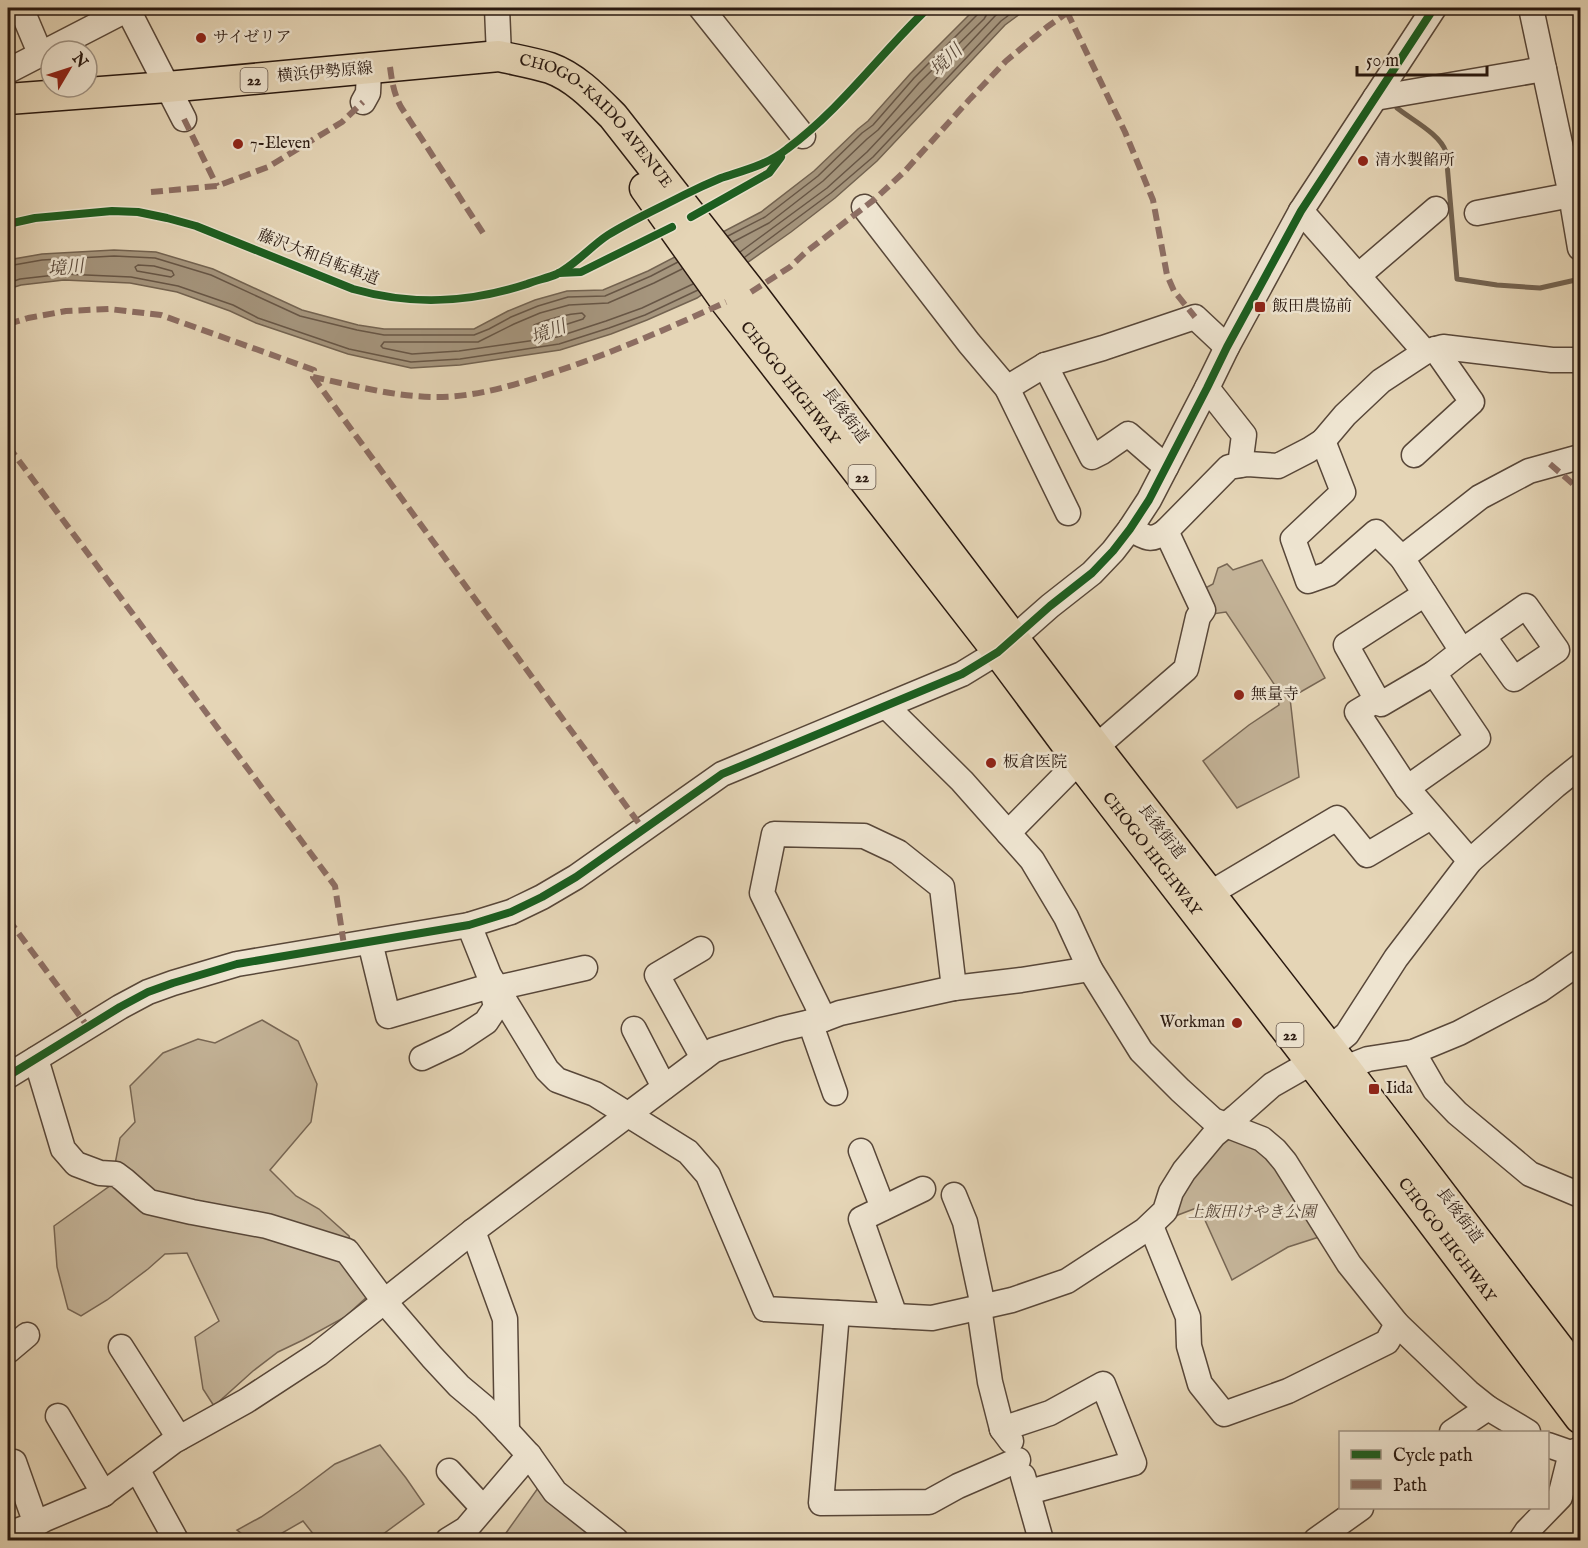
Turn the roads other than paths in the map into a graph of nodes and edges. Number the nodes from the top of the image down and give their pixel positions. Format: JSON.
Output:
{"nodes":[{"id":1,"x":21,"y":8,"type":"edge"},
{"id":2,"x":129,"y":8,"type":"edge"},
{"id":3,"x":497,"y":8,"type":"edge"},
{"id":4,"x":701,"y":8,"type":"edge"},
{"id":5,"x":1434,"y":8,"type":"edge"},
{"id":6,"x":1531,"y":8,"type":"edge"},
{"id":7,"x":69,"y":39,"type":"edge"},
{"id":8,"x":39,"y":52,"type":"edge"},
{"id":9,"x":39,"y":55,"type":"edge"},
{"id":10,"x":499,"y":56,"type":"junction"},
{"id":11,"x":1544,"y":69,"type":"junction"},
{"id":12,"x":369,"y":70,"type":"junction"},
{"id":13,"x":8,"y":71,"type":"edge"},
{"id":14,"x":167,"y":87,"type":"junction"},
{"id":15,"x":1375,"y":98,"type":"junction"},
{"id":16,"x":8,"y":99,"type":"edge"},
{"id":17,"x":363,"y":102,"type":"dead end"},
{"id":18,"x":184,"y":119,"type":"dead end"},
{"id":19,"x":802,"y":136,"type":"dead end"},
{"id":20,"x":1572,"y":161,"type":"edge"},
{"id":21,"x":1571,"y":195,"type":"junction"},
{"id":22,"x":864,"y":207,"type":"dead end"},
{"id":23,"x":1436,"y":209,"type":"dead end"},
{"id":24,"x":1301,"y":211,"type":"junction"},
{"id":25,"x":1477,"y":213,"type":"dead end"},
{"id":26,"x":1580,"y":240,"type":"edge"},
{"id":27,"x":1358,"y":276,"type":"junction"},
{"id":28,"x":733,"y":288,"type":"joint"},
{"id":29,"x":1227,"y":347,"type":"junction"},
{"id":30,"x":1430,"y":350,"type":"junction"},
{"id":31,"x":1581,"y":360,"type":"edge"},
{"id":32,"x":1046,"y":365,"type":"junction"},
{"id":33,"x":1007,"y":388,"type":"junction"},
{"id":34,"x":1207,"y":388,"type":"junction"},
{"id":35,"x":1323,"y":441,"type":"junction"},
{"id":36,"x":1414,"y":455,"type":"dead end"},
{"id":37,"x":1576,"y":458,"type":"dead end"},
{"id":38,"x":1240,"y":465,"type":"junction"},
{"id":39,"x":1167,"y":467,"type":"junction"},
{"id":40,"x":1068,"y":513,"type":"dead end"},
{"id":41,"x":1130,"y":529,"type":"junction"},
{"id":42,"x":1166,"y":531,"type":"junction"},
{"id":43,"x":1402,"y":558,"type":"junction"},
{"id":44,"x":1425,"y":594,"type":"junction"},
{"id":45,"x":1484,"y":637,"type":"dead end"},
{"id":46,"x":1006,"y":645,"type":"junction"},
{"id":47,"x":1462,"y":651,"type":"junction"},
{"id":48,"x":1434,"y":673,"type":"junction"},
{"id":49,"x":1377,"y":700,"type":"junction"},
{"id":50,"x":886,"y":706,"type":"junction"},
{"id":51,"x":1088,"y":754,"type":"junction"},
{"id":52,"x":1581,"y":766,"type":"edge"},
{"id":53,"x":1407,"y":788,"type":"junction"},
{"id":54,"x":1431,"y":817,"type":"junction"},
{"id":55,"x":1008,"y":832,"type":"junction"},
{"id":56,"x":1470,"y":861,"type":"junction"},
{"id":57,"x":1209,"y":894,"type":"junction"},
{"id":58,"x":469,"y":925,"type":"junction"},
{"id":59,"x":370,"y":942,"type":"junction"},
{"id":60,"x":701,"y":949,"type":"dead end"},
{"id":61,"x":1581,"y":962,"type":"edge"},
{"id":62,"x":585,"y":968,"type":"dead end"},
{"id":63,"x":1090,"y":969,"type":"junction"},
{"id":64,"x":492,"y":983,"type":"junction"},
{"id":65,"x":954,"y":988,"type":"junction"},
{"id":66,"x":817,"y":1020,"type":"junction"},
{"id":67,"x":634,"y":1029,"type":"dead end"},
{"id":68,"x":1413,"y":1052,"type":"junction"},
{"id":69,"x":422,"y":1058,"type":"dead end"},
{"id":70,"x":703,"y":1058,"type":"junction"},
{"id":71,"x":36,"y":1059,"type":"junction"},
{"id":72,"x":1328,"y":1059,"type":"junction"},
{"id":73,"x":8,"y":1076,"type":"edge"},
{"id":74,"x":664,"y":1087,"type":"junction"},
{"id":75,"x":836,"y":1094,"type":"dead end"},
{"id":76,"x":628,"y":1114,"type":"junction"},
{"id":77,"x":1226,"y":1125,"type":"junction"},
{"id":78,"x":861,"y":1150,"type":"dead end"},
{"id":79,"x":923,"y":1189,"type":"dead end"},
{"id":80,"x":1581,"y":1194,"type":"edge"},
{"id":81,"x":954,"y":1195,"type":"dead end"},
{"id":82,"x":883,"y":1208,"type":"junction"},
{"id":83,"x":1151,"y":1226,"type":"junction"},
{"id":84,"x":473,"y":1231,"type":"junction"},
{"id":85,"x":384,"y":1301,"type":"junction"},
{"id":86,"x":981,"y":1306,"type":"junction"},
{"id":87,"x":837,"y":1313,"type":"junction"},
{"id":88,"x":895,"y":1316,"type":"junction"},
{"id":89,"x":1396,"y":1324,"type":"junction"},
{"id":90,"x":27,"y":1335,"type":"dead end"},
{"id":91,"x":121,"y":1347,"type":"dead end"},
{"id":92,"x":8,"y":1351,"type":"edge"},
{"id":93,"x":1581,"y":1376,"type":"edge"},
{"id":94,"x":1488,"y":1408,"type":"junction"},
{"id":95,"x":58,"y":1416,"type":"dead end"},
{"id":96,"x":1581,"y":1418,"type":"edge"},
{"id":97,"x":1002,"y":1429,"type":"junction"},
{"id":98,"x":507,"y":1431,"type":"junction"},
{"id":99,"x":1454,"y":1431,"type":"edge"},
{"id":100,"x":1526,"y":1431,"type":"edge"},
{"id":101,"x":179,"y":1438,"type":"junction"},
{"id":102,"x":1549,"y":1445,"type":"edge"},
{"id":103,"x":1576,"y":1451,"type":"edge"},
{"id":104,"x":528,"y":1455,"type":"junction"},
{"id":105,"x":1018,"y":1460,"type":"junction"},
{"id":106,"x":14,"y":1462,"type":"dead end"},
{"id":107,"x":137,"y":1469,"type":"junction"},
{"id":108,"x":449,"y":1471,"type":"dead end"},
{"id":109,"x":1029,"y":1492,"type":"junction"},
{"id":110,"x":104,"y":1494,"type":"junction"},
{"id":111,"x":483,"y":1508,"type":"junction"},
{"id":112,"x":1549,"y":1508,"type":"edge"},
{"id":113,"x":1360,"y":1509,"type":"edge"},
{"id":114,"x":1548,"y":1509,"type":"edge"},
{"id":115,"x":36,"y":1524,"type":"junction"},
{"id":116,"x":8,"y":1534,"type":"edge"},
{"id":117,"x":176,"y":1540,"type":"edge"},
{"id":118,"x":448,"y":1540,"type":"edge"},
{"id":119,"x":616,"y":1540,"type":"edge"},
{"id":120,"x":1041,"y":1540,"type":"edge"},
{"id":121,"x":1316,"y":1540,"type":"edge"},
{"id":122,"x":1521,"y":1540,"type":"edge"}],
"edges":[{"from":1,"to":8,"type":"street"},
{"from":2,"to":7,"type":"street"},
{"from":2,"to":14,"type":"street"},
{"from":3,"to":10,"type":"street","name":"CHOGO-KAIDO AVENUE"},
{"from":4,"to":19,"type":"street"},
{"from":5,"to":15,"type":"street"},
{"from":6,"to":11,"type":"street"},
{"from":9,"to":13,"type":"street"},
{"from":10,"to":12,"type":"main road","name":"横浜伊勢原線","number":"22"},
{"from":10,"to":28,"type":"main road","name":"CHOGO-KAIDO AVENUE","number":"22"},
{"from":11,"to":15,"type":"street"},
{"from":11,"to":20,"type":"street"},
{"from":12,"to":14,"type":"main road","name":"横浜伊勢原線","number":"22"},
{"from":12,"to":17,"type":"street"},
{"from":14,"to":16,"type":"main road","name":"横浜伊勢原線","number":"22"},
{"from":14,"to":18,"type":"street"},
{"from":15,"to":24,"type":"street"},
{"from":20,"to":21,"type":"street"},
{"from":21,"to":25,"type":"street"},
{"from":21,"to":26,"type":"street"},
{"from":22,"to":33,"type":"street"},
{"from":23,"to":27,"type":"street"},
{"from":24,"to":27,"type":"street"},
{"from":24,"to":29,"type":"street"},
{"from":27,"to":30,"type":"street"},
{"from":28,"to":46,"type":"main road","name":"CHOGO HIGHWAY","number":"22"},
{"from":29,"to":32,"type":"street"},
{"from":29,"to":34,"type":"street"},
{"from":30,"to":31,"type":"street"},
{"from":30,"to":35,"type":"street"},
{"from":30,"to":36,"type":"street"},
{"from":32,"to":33,"type":"street"},
{"from":32,"to":39,"type":"street"},
{"from":33,"to":40,"type":"street"},
{"from":34,"to":38,"type":"street"},
{"from":34,"to":39,"type":"street"},
{"from":35,"to":38,"type":"street"},
{"from":35,"to":43,"type":"street"},
{"from":37,"to":43,"type":"street"},
{"from":38,"to":42,"type":"street"},
{"from":39,"to":41,"type":"street"},
{"from":41,"to":42,"type":"street"},
{"from":41,"to":46,"type":"street"},
{"from":42,"to":51,"type":"street"},
{"from":43,"to":44,"type":"street"},
{"from":44,"to":47,"type":"street"},
{"from":44,"to":49,"type":"street"},
{"from":45,"to":47,"type":"street"},
{"from":46,"to":50,"type":"street"},
{"from":46,"to":51,"type":"main road","name":"CHOGO HIGHWAY","number":"22"},
{"from":47,"to":48,"type":"street"},
{"from":48,"to":49,"type":"street"},
{"from":48,"to":53,"type":"street"},
{"from":49,"to":53,"type":"street"},
{"from":50,"to":55,"type":"street"},
{"from":50,"to":58,"type":"street"},
{"from":51,"to":55,"type":"street"},
{"from":51,"to":57,"type":"main road","name":"長後街道","number":"22"},
{"from":51,"to":72,"type":"main road","name":"CHOGO HIGHWAY","number":"22"},
{"from":52,"to":56,"type":"street"},
{"from":53,"to":54,"type":"street"},
{"from":54,"to":56,"type":"street"},
{"from":54,"to":57,"type":"street"},
{"from":55,"to":63,"type":"street"},
{"from":56,"to":72,"type":"street"},
{"from":57,"to":72,"type":"main road","name":"長後街道","number":"22"},
{"from":58,"to":59,"type":"street"},
{"from":58,"to":64,"type":"street"},
{"from":59,"to":64,"type":"street"},
{"from":59,"to":71,"type":"street"},
{"from":60,"to":70,"type":"street"},
{"from":61,"to":68,"type":"street"},
{"from":62,"to":64,"type":"street"},
{"from":63,"to":65,"type":"street"},
{"from":63,"to":77,"type":"street"},
{"from":64,"to":69,"type":"street"},
{"from":64,"to":76,"type":"street"},
{"from":65,"to":66,"type":"street"},
{"from":65,"to":66,"type":"street"},
{"from":66,"to":70,"type":"street"},
{"from":66,"to":75,"type":"street"},
{"from":67,"to":74,"type":"street"},
{"from":68,"to":72,"type":"street"},
{"from":68,"to":80,"type":"street"},
{"from":70,"to":74,"type":"street"},
{"from":71,"to":73,"type":"street"},
{"from":71,"to":85,"type":"street"},
{"from":72,"to":77,"type":"street"},
{"from":72,"to":93,"type":"main road","name":"長後街道","number":"22"},
{"from":72,"to":96,"type":"main road","name":"CHOGO HIGHWAY","number":"22"},
{"from":74,"to":76,"type":"street"},
{"from":76,"to":84,"type":"street"},
{"from":76,"to":87,"type":"street"},
{"from":77,"to":83,"type":"street"},
{"from":77,"to":89,"type":"street"},
{"from":78,"to":82,"type":"street"},
{"from":79,"to":82,"type":"street"},
{"from":81,"to":86,"type":"street"},
{"from":82,"to":88,"type":"street"},
{"from":83,"to":86,"type":"street"},
{"from":83,"to":89,"type":"street"},
{"from":84,"to":85,"type":"street"},
{"from":84,"to":98,"type":"street"},
{"from":85,"to":98,"type":"street"},
{"from":85,"to":101,"type":"street"},
{"from":86,"to":88,"type":"street"},
{"from":86,"to":97,"type":"street"},
{"from":87,"to":88,"type":"street"},
{"from":87,"to":105,"type":"street"},
{"from":89,"to":94,"type":"street"},
{"from":90,"to":92,"type":"street"},
{"from":91,"to":101,"type":"street"},
{"from":94,"to":99,"type":"street"},
{"from":94,"to":100,"type":"street"},
{"from":95,"to":110,"type":"street"},
{"from":97,"to":105,"type":"street"},
{"from":97,"to":109,"type":"street"},
{"from":98,"to":104,"type":"street"},
{"from":101,"to":107,"type":"street"},
{"from":102,"to":103,"type":"street"},
{"from":103,"to":112,"type":"street"},
{"from":104,"to":111,"type":"street"},
{"from":104,"to":119,"type":"street"},
{"from":105,"to":109,"type":"street"},
{"from":106,"to":115,"type":"street"},
{"from":107,"to":110,"type":"street"},
{"from":107,"to":117,"type":"street"},
{"from":108,"to":111,"type":"street"},
{"from":109,"to":120,"type":"street"},
{"from":110,"to":115,"type":"street"},
{"from":111,"to":118,"type":"street"},
{"from":113,"to":121,"type":"street"},
{"from":114,"to":122,"type":"street"},
{"from":115,"to":116,"type":"street"}]}
